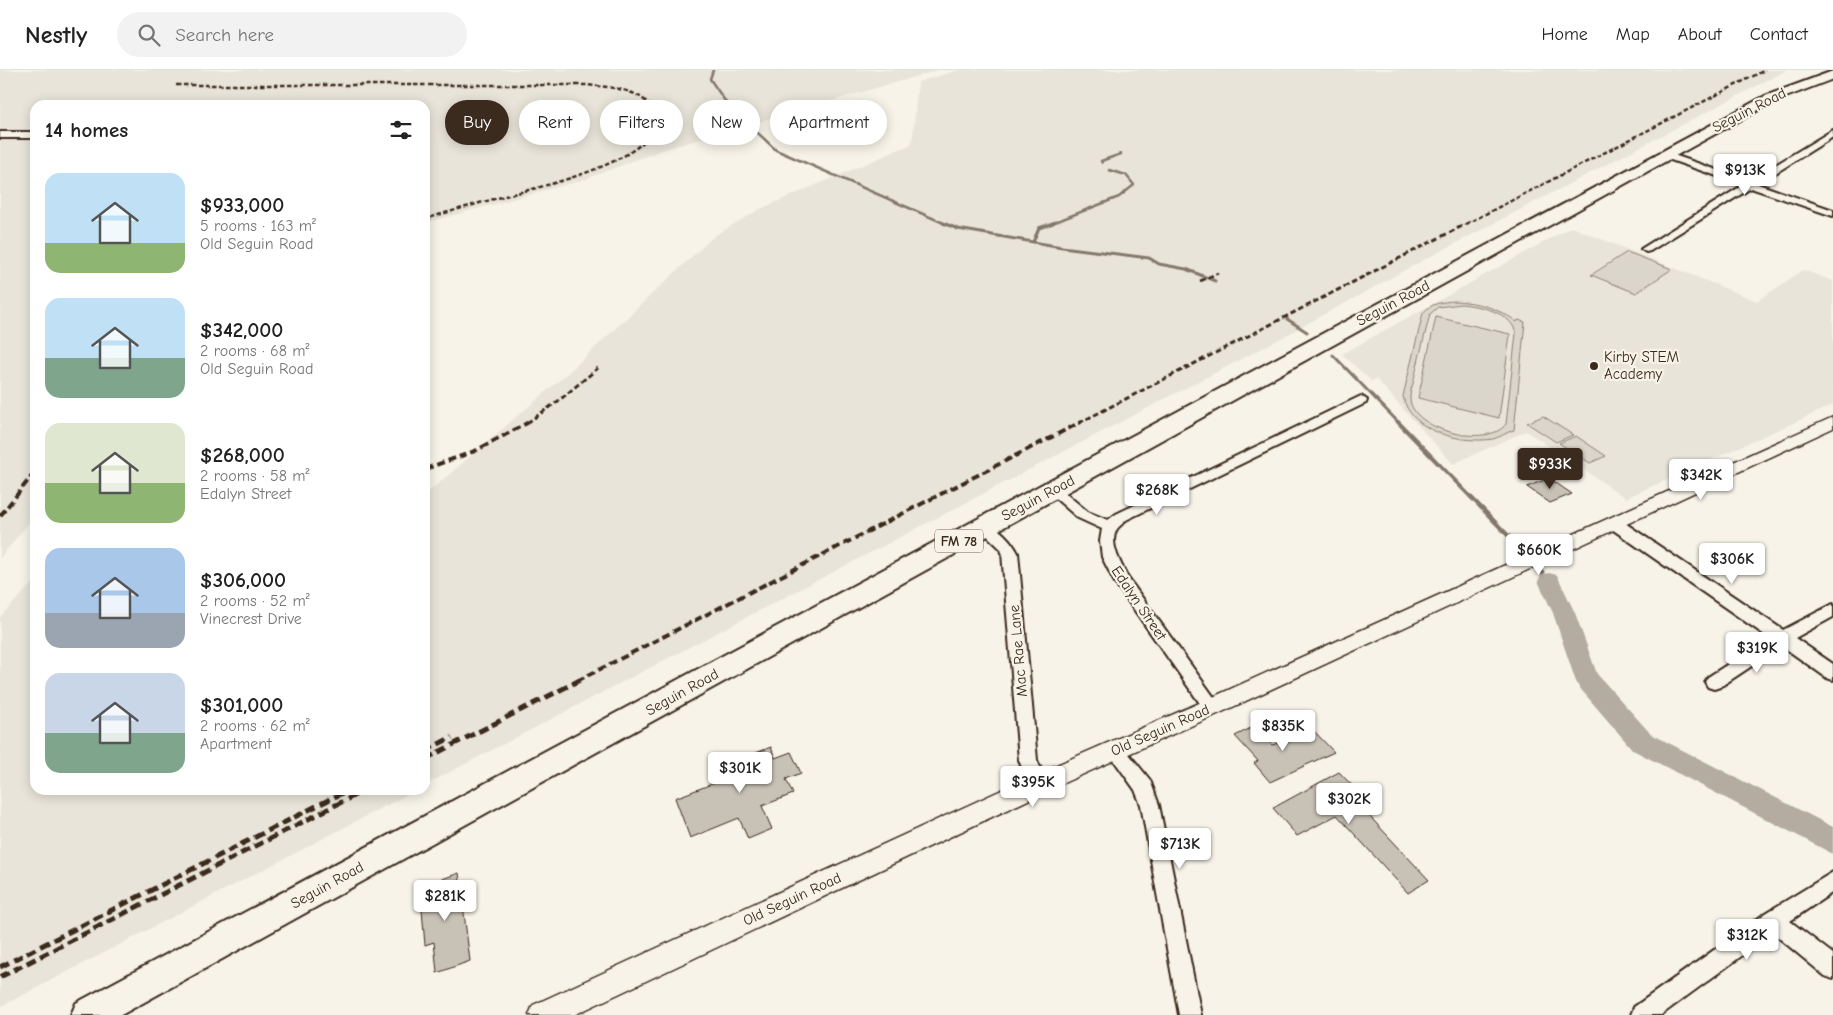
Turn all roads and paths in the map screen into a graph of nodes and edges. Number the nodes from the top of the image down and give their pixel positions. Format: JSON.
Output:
{"nodes":[{"id":1,"x":1833,"y":75,"type":"edge"},
{"id":2,"x":1833,"y":133,"type":"edge"},
{"id":3,"x":0,"y":135,"type":"edge"},
{"id":4,"x":30,"y":135,"type":"edge"},
{"id":5,"x":1665,"y":155,"type":"junction"},
{"id":6,"x":1749,"y":184,"type":"junction"},
{"id":7,"x":1833,"y":213,"type":"edge"},
{"id":8,"x":1646,"y":249,"type":"dead end"},
{"id":9,"x":1361,"y":400,"type":"dead end"},
{"id":10,"x":1833,"y":422,"type":"edge"},
{"id":11,"x":1053,"y":490,"type":"junction"},
{"id":12,"x":1614,"y":523,"type":"junction"},
{"id":13,"x":985,"y":526,"type":"junction"},
{"id":14,"x":1110,"y":527,"type":"junction"},
{"id":15,"x":1833,"y":610,"type":"edge"},
{"id":16,"x":1782,"y":638,"type":"junction"},
{"id":17,"x":1833,"y":673,"type":"edge"},
{"id":18,"x":1714,"y":682,"type":"dead end"},
{"id":19,"x":1212,"y":707,"type":"junction"},
{"id":20,"x":1115,"y":749,"type":"junction"},
{"id":21,"x":1038,"y":784,"type":"junction"},
{"id":22,"x":1833,"y":881,"type":"edge"},
{"id":23,"x":1773,"y":920,"type":"junction"},
{"id":24,"x":1833,"y":968,"type":"edge"},
{"id":25,"x":88,"y":1015,"type":"edge"},
{"id":26,"x":543,"y":1015,"type":"edge"},
{"id":27,"x":1190,"y":1015,"type":"edge"},
{"id":28,"x":1642,"y":1015,"type":"edge"}],
"edges":[{"from":1,"to":5,"type":"main road","name":"Seguin Road","number":"FM 78"},
{"from":2,"to":6,"type":"street"},
{"from":3,"to":4,"type":"street"},
{"from":5,"to":6,"type":"street"},
{"from":5,"to":11,"type":"main road","name":"Seguin Road","number":"FM 78"},
{"from":6,"to":7,"type":"street"},
{"from":6,"to":8,"type":"street"},
{"from":9,"to":14,"type":"street"},
{"from":10,"to":12,"type":"street","name":"Old Seguin Road"},
{"from":11,"to":13,"type":"main road","name":"Seguin Road","number":"FM 78"},
{"from":11,"to":14,"type":"street"},
{"from":12,"to":16,"type":"street"},
{"from":12,"to":19,"type":"street","name":"Old Seguin Road"},
{"from":13,"to":21,"type":"street","name":"Mac Rae Lane"},
{"from":13,"to":25,"type":"main road","name":"Seguin Road","number":"FM 78"},
{"from":14,"to":19,"type":"street","name":"Edalyn Street"},
{"from":15,"to":16,"type":"street"},
{"from":16,"to":17,"type":"street"},
{"from":16,"to":18,"type":"street"},
{"from":19,"to":20,"type":"street","name":"Old Seguin Road"},
{"from":20,"to":21,"type":"street","name":"Old Seguin Road"},
{"from":20,"to":27,"type":"street"},
{"from":21,"to":26,"type":"street","name":"Old Seguin Road"},
{"from":22,"to":23,"type":"street"},
{"from":23,"to":24,"type":"street"},
{"from":23,"to":28,"type":"street"}]}
